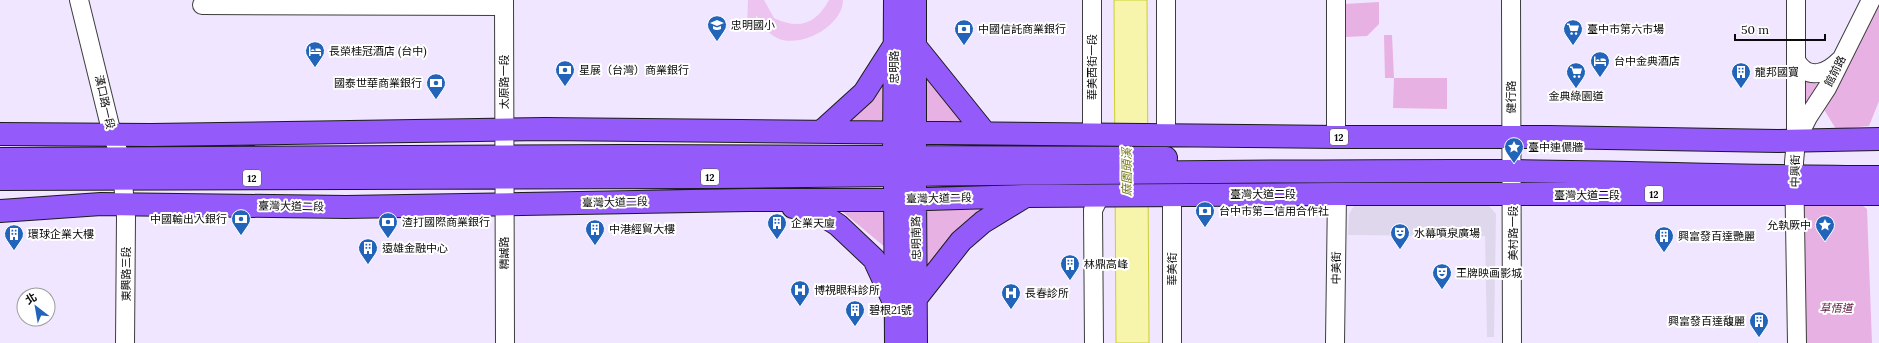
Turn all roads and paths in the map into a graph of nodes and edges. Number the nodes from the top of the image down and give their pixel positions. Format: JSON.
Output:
{"nodes":[{"id":1,"x":80,"y":0,"type":"edge"},
{"id":2,"x":895,"y":0,"type":"edge"},
{"id":3,"x":915,"y":0,"type":"edge"},
{"id":4,"x":1092,"y":0,"type":"edge"},
{"id":5,"x":1166,"y":0,"type":"edge"},
{"id":6,"x":1336,"y":0,"type":"edge"},
{"id":7,"x":1511,"y":0,"type":"edge"},
{"id":8,"x":1796,"y":0,"type":"edge"},
{"id":9,"x":1871,"y":0,"type":"edge"},
{"id":10,"x":274,"y":3,"type":"edge"},
{"id":11,"x":392,"y":3,"type":"edge"},
{"id":12,"x":504,"y":3,"type":"edge"},
{"id":13,"x":202,"y":5,"type":"dead end"},
{"id":14,"x":905,"y":46,"type":"junction"},
{"id":15,"x":1842,"y":58,"type":"junction"},
{"id":16,"x":1797,"y":62,"type":"junction"},
{"id":17,"x":504,"y":130,"type":"junction"},
{"id":18,"x":821,"y":132,"type":"junction"},
{"id":19,"x":904,"y":133,"type":"junction"},
{"id":20,"x":985,"y":133,"type":"junction"},
{"id":21,"x":0,"y":134,"type":"edge"},
{"id":22,"x":112,"y":134,"type":"junction"},
{"id":23,"x":1092,"y":134,"type":"junction"},
{"id":24,"x":1166,"y":135,"type":"junction"},
{"id":25,"x":1336,"y":137,"type":"junction"},
{"id":26,"x":1512,"y":137,"type":"junction"},
{"id":27,"x":1879,"y":139,"type":"edge"},
{"id":28,"x":1796,"y":141,"type":"junction"},
{"id":29,"x":0,"y":159,"type":"edge"},
{"id":30,"x":1879,"y":163,"type":"edge"},
{"id":31,"x":905,"y":165,"type":"junction"},
{"id":32,"x":1512,"y":165,"type":"junction"},
{"id":33,"x":504,"y":166,"type":"junction"},
{"id":34,"x":123,"y":169,"type":"junction"},
{"id":35,"x":1879,"y":177,"type":"edge"},
{"id":36,"x":1795,"y":178,"type":"junction"},
{"id":37,"x":0,"y":179,"type":"edge"},
{"id":38,"x":1337,"y":194,"type":"junction"},
{"id":39,"x":1879,"y":194,"type":"edge"},
{"id":40,"x":1172,"y":195,"type":"junction"},
{"id":41,"x":1513,"y":195,"type":"junction"},
{"id":42,"x":1025,"y":196,"type":"junction"},
{"id":43,"x":1100,"y":196,"type":"junction"},
{"id":44,"x":905,"y":199,"type":"junction"},
{"id":45,"x":748,"y":200,"type":"junction"},
{"id":46,"x":504,"y":204,"type":"junction"},
{"id":47,"x":125,"y":205,"type":"junction"},
{"id":48,"x":0,"y":211,"type":"edge"},
{"id":49,"x":917,"y":297,"type":"junction"},
{"id":50,"x":896,"y":306,"type":"junction"},
{"id":51,"x":125,"y":343,"type":"edge"},
{"id":52,"x":505,"y":343,"type":"edge"},
{"id":53,"x":896,"y":343,"type":"edge"},
{"id":54,"x":916,"y":343,"type":"edge"},
{"id":55,"x":1094,"y":343,"type":"edge"},
{"id":56,"x":1172,"y":343,"type":"edge"},
{"id":57,"x":1335,"y":343,"type":"edge"},
{"id":58,"x":1512,"y":343,"type":"edge"},
{"id":59,"x":1797,"y":343,"type":"edge"}],
"edges":[{"from":1,"to":22,"type":"street","name":"漢口路一段"},
{"from":2,"to":14,"type":"main road","name":"忠明路"},
{"from":3,"to":14,"type":"main road","name":"忠明路"},
{"from":4,"to":23,"type":"street","name":"華美西街一段"},
{"from":5,"to":24,"type":"street"},
{"from":6,"to":25,"type":"street"},
{"from":7,"to":26,"type":"street","name":"健行路"},
{"from":8,"to":16,"type":"street","name":"中興街"},
{"from":9,"to":15,"type":"street","name":"館前路"},
{"from":10,"to":11,"type":"street"},
{"from":10,"to":13,"type":"street"},
{"from":11,"to":12,"type":"street"},
{"from":12,"to":17,"type":"street","name":"太原路一段"},
{"from":14,"to":18,"type":"main road"},
{"from":14,"to":19,"type":"main road","name":"忠明路"},
{"from":14,"to":20,"type":"main road"},
{"from":15,"to":16,"type":"street"},
{"from":15,"to":28,"type":"street","name":"館前路"},
{"from":16,"to":28,"type":"street","name":"中興街"},
{"from":17,"to":18,"type":"main road","number":"12"},
{"from":17,"to":22,"type":"main road","number":"12"},
{"from":17,"to":33,"type":"street","name":"太原路一段"},
{"from":18,"to":19,"type":"main road","number":"12"},
{"from":19,"to":20,"type":"main road","number":"12"},
{"from":19,"to":31,"type":"main road","name":"忠明南路"},
{"from":20,"to":23,"type":"main road","number":"12"},
{"from":21,"to":22,"type":"main road","number":"12"},
{"from":22,"to":34,"type":"street","name":"漢口路一段"},
{"from":23,"to":24,"type":"main road","number":"12"},
{"from":24,"to":25,"type":"main road","number":"12"},
{"from":25,"to":26,"type":"main road","number":"12"},
{"from":26,"to":28,"type":"main road","number":"12"},
{"from":26,"to":32,"type":"street","name":"健行路"},
{"from":27,"to":28,"type":"main road","number":"12"},
{"from":28,"to":36,"type":"street","name":"中興街"},
{"from":29,"to":34,"type":"main road","name":"臺灣大道二段","number":"12"},
{"from":30,"to":36,"type":"main road","name":"臺灣大道二段","number":"12"},
{"from":31,"to":32,"type":"main road","name":"臺灣大道二段","number":"12"},
{"from":31,"to":33,"type":"main road","name":"臺灣大道二段","number":"12"},
{"from":31,"to":44,"type":"main road","name":"忠明南路"},
{"from":32,"to":36,"type":"main road","name":"臺灣大道二段","number":"12"},
{"from":32,"to":41,"type":"street","name":"健行路"},
{"from":33,"to":34,"type":"main road","name":"臺灣大道二段","number":"12"},
{"from":33,"to":46,"type":"street","name":"精誠路"},
{"from":34,"to":37,"type":"main road","name":"臺灣大道二段","number":"12"},
{"from":34,"to":47,"type":"street","name":"漢口路一段"},
{"from":35,"to":36,"type":"main road","name":"臺灣大道二段","number":"12"},
{"from":36,"to":39,"type":"main road","name":"臺灣大道二段","number":"12"},
{"from":36,"to":41,"type":"main road","name":"臺灣大道二段","number":"12"},
{"from":36,"to":59,"type":"street","name":"中興街"},
{"from":38,"to":40,"type":"main road","name":"臺灣大道二段","number":"12"},
{"from":38,"to":41,"type":"main road","name":"臺灣大道二段","number":"12"},
{"from":38,"to":57,"type":"street","name":"中美街"},
{"from":40,"to":43,"type":"main road","name":"臺灣大道二段","number":"12"},
{"from":40,"to":56,"type":"street","name":"華美街"},
{"from":41,"to":58,"type":"street","name":"美村路一段"},
{"from":42,"to":43,"type":"main road","name":"臺灣大道二段","number":"12"},
{"from":42,"to":44,"type":"main road","name":"臺灣大道二段","number":"12"},
{"from":42,"to":49,"type":"main road"},
{"from":43,"to":55,"type":"street"},
{"from":44,"to":45,"type":"main road","name":"臺灣大道二段","number":"12"},
{"from":44,"to":49,"type":"main road","name":"忠明南路"},
{"from":44,"to":50,"type":"main road","name":"忠明南路"},
{"from":45,"to":46,"type":"main road","name":"臺灣大道二段","number":"12"},
{"from":45,"to":50,"type":"main road"},
{"from":46,"to":47,"type":"main road","name":"臺灣大道二段","number":"12"},
{"from":46,"to":52,"type":"street","name":"精誠路"},
{"from":47,"to":48,"type":"main road","name":"臺灣大道二段","number":"12"},
{"from":47,"to":51,"type":"street","name":"東興路三段"},
{"from":49,"to":54,"type":"main road","name":"忠明南路"},
{"from":50,"to":53,"type":"main road","name":"忠明南路"}]}
